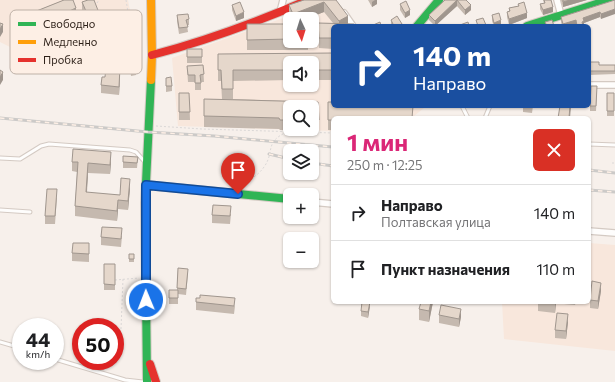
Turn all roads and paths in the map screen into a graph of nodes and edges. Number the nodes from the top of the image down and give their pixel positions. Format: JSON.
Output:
{"nodes":[{"id":1,"x":99,"y":0,"type":"edge"},
{"id":2,"x":126,"y":0,"type":"edge"},
{"id":3,"x":151,"y":0,"type":"edge"},
{"id":4,"x":283,"y":0,"type":"edge"},
{"id":5,"x":286,"y":0,"type":"edge"},
{"id":6,"x":308,"y":0,"type":"edge"},
{"id":7,"x":439,"y":0,"type":"edge"},
{"id":8,"x":557,"y":0,"type":"edge"},
{"id":9,"x":609,"y":0,"type":"edge"},
{"id":10,"x":97,"y":3,"type":"edge"},
{"id":11,"x":294,"y":6,"type":"junction"},
{"id":12,"x":128,"y":10,"type":"edge"},
{"id":13,"x":342,"y":10,"type":"edge"},
{"id":14,"x":280,"y":12,"type":"junction"},
{"id":15,"x":561,"y":15,"type":"junction"},
{"id":16,"x":352,"y":24,"type":"edge"},
{"id":17,"x":419,"y":24,"type":"edge"},
{"id":18,"x":533,"y":24,"type":"edge"},
{"id":19,"x":152,"y":55,"type":"junction"},
{"id":20,"x":591,"y":85,"type":"edge"},
{"id":21,"x":615,"y":85,"type":"edge"},
{"id":22,"x":148,"y":126,"type":"junction"},
{"id":23,"x":283,"y":132,"type":"edge"},
{"id":24,"x":319,"y":133,"type":"edge"},
{"id":25,"x":331,"y":133,"type":"edge"},
{"id":26,"x":283,"y":135,"type":"edge"},
{"id":27,"x":591,"y":144,"type":"edge"},
{"id":28,"x":615,"y":145,"type":"edge"},
{"id":29,"x":0,"y":158,"type":"edge"},
{"id":30,"x":612,"y":163,"type":"dead end"},
{"id":31,"x":615,"y":163,"type":"edge"},
{"id":32,"x":146,"y":164,"type":"junction"},
{"id":33,"x":146,"y":185,"type":"junction"},
{"id":34,"x":237,"y":186,"type":"dead end"},
{"id":35,"x":283,"y":199,"type":"edge"},
{"id":36,"x":319,"y":203,"type":"edge"},
{"id":37,"x":331,"y":204,"type":"edge"},
{"id":38,"x":0,"y":210,"type":"edge"},
{"id":39,"x":30,"y":212,"type":"dead end"},
{"id":40,"x":591,"y":231,"type":"edge"},
{"id":41,"x":615,"y":234,"type":"edge"},
{"id":42,"x":142,"y":278,"type":"dead end"},
{"id":43,"x":123,"y":279,"type":"junction"},
{"id":44,"x":115,"y":280,"type":"edge"},
{"id":45,"x":122,"y":318,"type":"edge"},
{"id":46,"x":0,"y":342,"type":"edge"},
{"id":47,"x":12,"y":345,"type":"edge"},
{"id":48,"x":147,"y":358,"type":"junction"},
{"id":49,"x":64,"y":362,"type":"edge"},
{"id":50,"x":143,"y":382,"type":"edge"},
{"id":51,"x":147,"y":382,"type":"edge"},
{"id":52,"x":156,"y":382,"type":"edge"}],
"edges":[{"from":1,"to":10,"type":"path"},
{"from":2,"to":12,"type":"path"},
{"from":3,"to":19,"type":"street"},
{"from":4,"to":14,"type":"street"},
{"from":5,"to":11,"type":"street"},
{"from":6,"to":11,"type":"street"},
{"from":7,"to":17,"type":"street"},
{"from":8,"to":15,"type":"street"},
{"from":9,"to":15,"type":"street"},
{"from":11,"to":14,"type":"street"},
{"from":13,"to":16,"type":"street"},
{"from":14,"to":19,"type":"street"},
{"from":15,"to":18,"type":"street"},
{"from":19,"to":22,"type":"street"},
{"from":20,"to":21,"type":"street"},
{"from":22,"to":23,"type":"path"},
{"from":22,"to":32,"type":"street"},
{"from":24,"to":25,"type":"path"},
{"from":26,"to":34,"type":"path"},
{"from":27,"to":28,"type":"lane"},
{"from":29,"to":32,"type":"lane"},
{"from":30,"to":31,"type":"path"},
{"from":32,"to":33,"type":"street"},
{"from":33,"to":35,"type":"street"},
{"from":33,"to":48,"type":"street"},
{"from":36,"to":37,"type":"street"},
{"from":38,"to":39,"type":"lane"},
{"from":40,"to":41,"type":"street"},
{"from":42,"to":43,"type":"path"},
{"from":43,"to":44,"type":"path"},
{"from":43,"to":45,"type":"path"},
{"from":46,"to":47,"type":"lane"},
{"from":48,"to":51,"type":"street"},
{"from":48,"to":52,"type":"street"},
{"from":49,"to":50,"type":"lane"}]}
